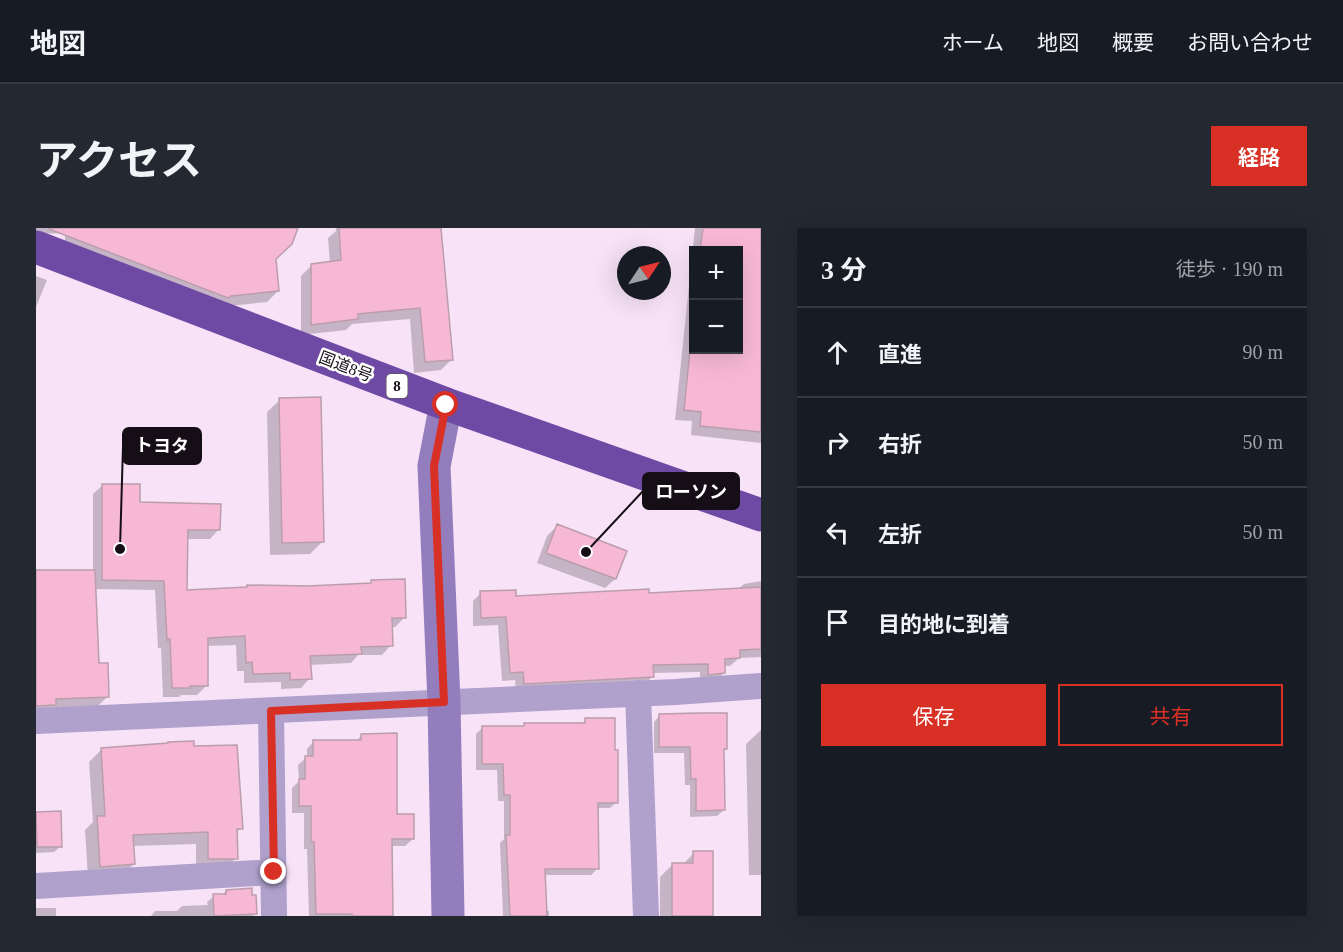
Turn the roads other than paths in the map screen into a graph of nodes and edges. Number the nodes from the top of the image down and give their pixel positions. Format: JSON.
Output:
{"nodes":[{"id":1,"x":36,"y":247,"type":"edge"},
{"id":2,"x":446,"y":405,"type":"junction"},
{"id":3,"x":761,"y":515,"type":"edge"},
{"id":4,"x":761,"y":686,"type":"edge"},
{"id":5,"x":638,"y":693,"type":"junction"},
{"id":6,"x":444,"y":702,"type":"junction"},
{"id":7,"x":271,"y":711,"type":"junction"},
{"id":8,"x":36,"y":721,"type":"edge"},
{"id":9,"x":274,"y":872,"type":"junction"},
{"id":10,"x":36,"y":886,"type":"edge"},
{"id":11,"x":274,"y":916,"type":"edge"},
{"id":12,"x":448,"y":916,"type":"edge"},
{"id":13,"x":646,"y":916,"type":"edge"}],
"edges":[{"from":1,"to":2,"type":"highway","name":"国道8号","number":"8"},
{"from":2,"to":3,"type":"highway","name":"国道8号","number":"8"},
{"from":2,"to":6,"type":"street"},
{"from":4,"to":5,"type":"street"},
{"from":5,"to":6,"type":"street"},
{"from":5,"to":13,"type":"street"},
{"from":6,"to":7,"type":"street"},
{"from":6,"to":12,"type":"street"},
{"from":7,"to":8,"type":"street"},
{"from":7,"to":9,"type":"street"},
{"from":9,"to":10,"type":"street"},
{"from":9,"to":11,"type":"street"}]}
